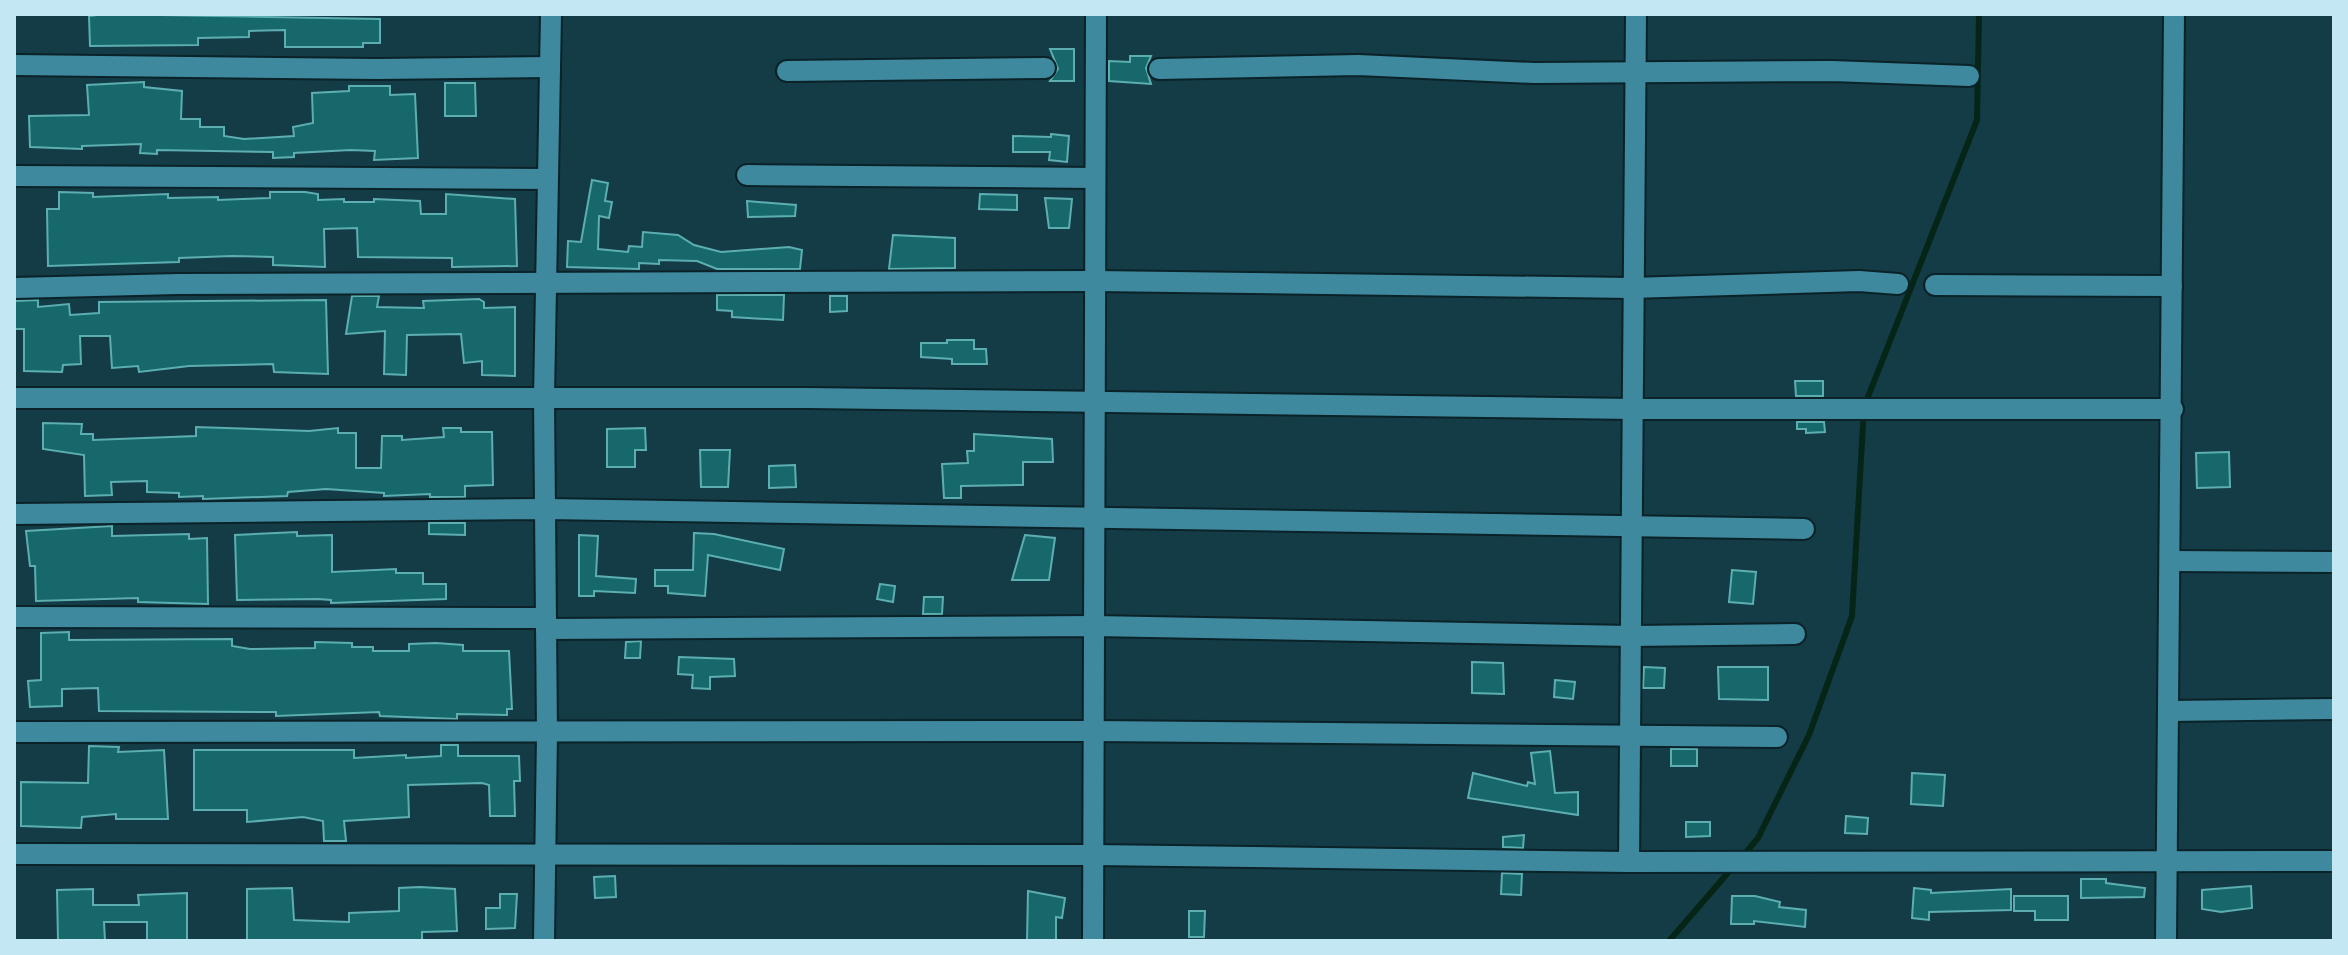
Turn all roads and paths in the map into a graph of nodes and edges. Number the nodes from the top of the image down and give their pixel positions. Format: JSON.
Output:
{"nodes":[{"id":1,"x":551,"y":14,"type":"edge"},
{"id":2,"x":1096,"y":14,"type":"edge"},
{"id":3,"x":1636,"y":14,"type":"edge"},
{"id":4,"x":2174,"y":14,"type":"edge"},
{"id":5,"x":14,"y":65,"type":"edge"},
{"id":6,"x":550,"y":67,"type":"junction"},
{"id":7,"x":1045,"y":68,"type":"dead end"},
{"id":8,"x":1159,"y":69,"type":"dead end"},
{"id":9,"x":787,"y":71,"type":"dead end"},
{"id":10,"x":1636,"y":73,"type":"junction"},
{"id":11,"x":1969,"y":76,"type":"dead end"},
{"id":12,"x":747,"y":175,"type":"dead end"},
{"id":13,"x":14,"y":176,"type":"edge"},
{"id":14,"x":1095,"y":178,"type":"junction"},
{"id":15,"x":547,"y":179,"type":"junction"},
{"id":16,"x":1095,"y":281,"type":"junction"},
{"id":17,"x":545,"y":284,"type":"junction"},
{"id":18,"x":1898,"y":284,"type":"dead end"},
{"id":19,"x":1935,"y":285,"type":"dead end"},
{"id":20,"x":2172,"y":286,"type":"junction"},
{"id":21,"x":14,"y":288,"type":"edge"},
{"id":22,"x":1631,"y":288,"type":"junction"},
{"id":23,"x":544,"y":397,"type":"junction"},
{"id":24,"x":14,"y":398,"type":"edge"},
{"id":25,"x":1095,"y":400,"type":"junction"},
{"id":26,"x":1634,"y":409,"type":"junction"},
{"id":27,"x":2173,"y":409,"type":"junction"},
{"id":28,"x":547,"y":509,"type":"junction"},
{"id":29,"x":14,"y":514,"type":"edge"},
{"id":30,"x":1094,"y":518,"type":"junction"},
{"id":31,"x":1633,"y":526,"type":"junction"},
{"id":32,"x":1804,"y":529,"type":"dead end"},
{"id":33,"x":2170,"y":561,"type":"junction"},
{"id":34,"x":2334,"y":562,"type":"edge"},
{"id":35,"x":14,"y":617,"type":"edge"},
{"id":36,"x":546,"y":623,"type":"junction"},
{"id":37,"x":1094,"y":626,"type":"junction"},
{"id":38,"x":1795,"y":634,"type":"dead end"},
{"id":39,"x":1631,"y":636,"type":"junction"},
{"id":40,"x":2334,"y":709,"type":"edge"},
{"id":41,"x":2169,"y":711,"type":"junction"},
{"id":42,"x":1092,"y":731,"type":"junction"},
{"id":43,"x":14,"y":732,"type":"edge"},
{"id":44,"x":547,"y":734,"type":"junction"},
{"id":45,"x":1777,"y":737,"type":"dead end"},
{"id":46,"x":1633,"y":739,"type":"junction"},
{"id":47,"x":14,"y":854,"type":"edge"},
{"id":48,"x":546,"y":855,"type":"junction"},
{"id":49,"x":1093,"y":855,"type":"junction"},
{"id":50,"x":2167,"y":860,"type":"junction"},
{"id":51,"x":2334,"y":861,"type":"edge"},
{"id":52,"x":1629,"y":862,"type":"junction"},
{"id":53,"x":544,"y":941,"type":"edge"},
{"id":54,"x":1093,"y":941,"type":"edge"},
{"id":55,"x":2166,"y":941,"type":"edge"}],
"edges":[{"from":1,"to":6,"type":"street"},
{"from":2,"to":14,"type":"street"},
{"from":3,"to":10,"type":"street"},
{"from":4,"to":20,"type":"street"},
{"from":5,"to":6,"type":"street"},
{"from":6,"to":15,"type":"street"},
{"from":7,"to":9,"type":"street"},
{"from":8,"to":10,"type":"street"},
{"from":10,"to":11,"type":"street"},
{"from":10,"to":22,"type":"street"},
{"from":12,"to":14,"type":"street"},
{"from":13,"to":15,"type":"street"},
{"from":14,"to":16,"type":"street"},
{"from":15,"to":17,"type":"street"},
{"from":16,"to":17,"type":"street"},
{"from":16,"to":22,"type":"street"},
{"from":16,"to":25,"type":"street"},
{"from":17,"to":21,"type":"street"},
{"from":17,"to":23,"type":"street"},
{"from":18,"to":22,"type":"street"},
{"from":19,"to":20,"type":"street"},
{"from":20,"to":27,"type":"street"},
{"from":22,"to":26,"type":"street"},
{"from":23,"to":24,"type":"street"},
{"from":23,"to":25,"type":"street"},
{"from":23,"to":28,"type":"street"},
{"from":25,"to":26,"type":"street"},
{"from":25,"to":30,"type":"street"},
{"from":26,"to":27,"type":"street"},
{"from":26,"to":31,"type":"street"},
{"from":27,"to":33,"type":"street"},
{"from":28,"to":29,"type":"street"},
{"from":28,"to":30,"type":"street"},
{"from":28,"to":36,"type":"street"},
{"from":30,"to":31,"type":"street"},
{"from":30,"to":37,"type":"street"},
{"from":31,"to":32,"type":"street"},
{"from":31,"to":39,"type":"street"},
{"from":33,"to":34,"type":"street"},
{"from":33,"to":41,"type":"street"},
{"from":35,"to":36,"type":"street"},
{"from":36,"to":37,"type":"street"},
{"from":36,"to":44,"type":"street"},
{"from":37,"to":39,"type":"street"},
{"from":37,"to":42,"type":"street"},
{"from":38,"to":39,"type":"street"},
{"from":39,"to":46,"type":"street"},
{"from":40,"to":41,"type":"street"},
{"from":41,"to":50,"type":"street"},
{"from":42,"to":44,"type":"street"},
{"from":42,"to":46,"type":"street"},
{"from":42,"to":49,"type":"street"},
{"from":43,"to":44,"type":"street"},
{"from":44,"to":48,"type":"street"},
{"from":45,"to":46,"type":"street"},
{"from":46,"to":52,"type":"street"},
{"from":47,"to":48,"type":"street"},
{"from":48,"to":49,"type":"street"},
{"from":48,"to":53,"type":"street"},
{"from":49,"to":52,"type":"street"},
{"from":49,"to":54,"type":"street"},
{"from":50,"to":51,"type":"street"},
{"from":50,"to":52,"type":"street"},
{"from":50,"to":55,"type":"street"}]}
